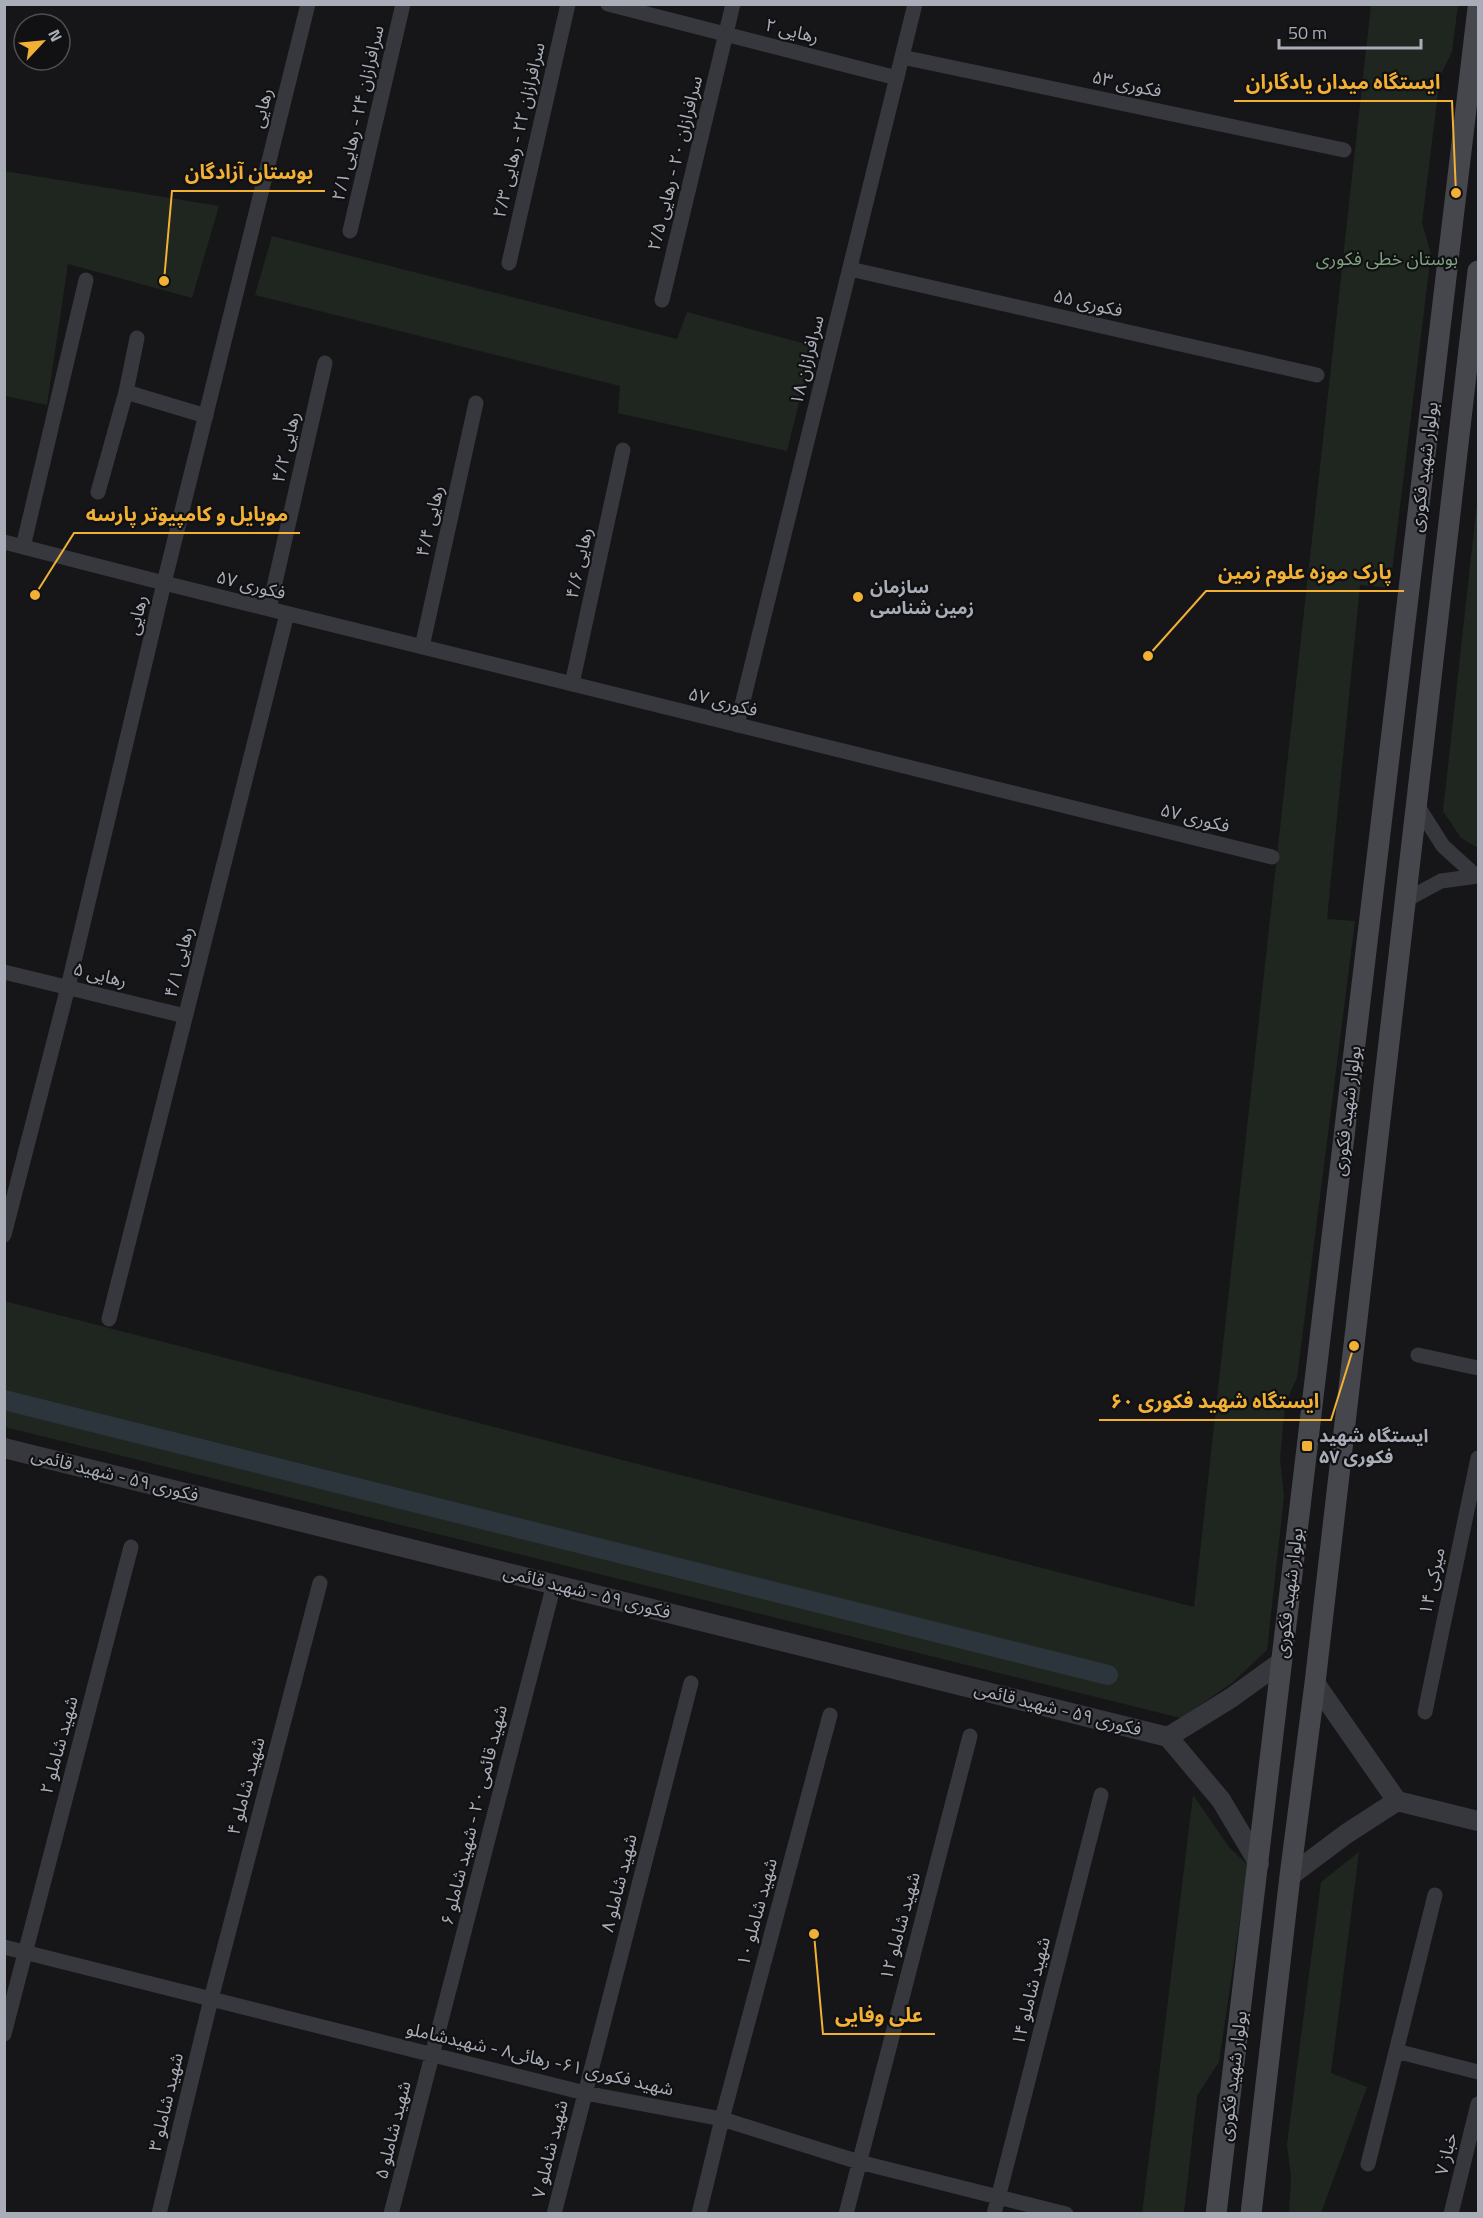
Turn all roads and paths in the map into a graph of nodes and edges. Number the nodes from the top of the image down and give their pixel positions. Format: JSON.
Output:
{"nodes":[{"id":1,"x":308,"y":4,"type":"edge"},
{"id":2,"x":403,"y":4,"type":"edge"},
{"id":3,"x":567,"y":4,"type":"edge"},
{"id":4,"x":608,"y":4,"type":"edge"},
{"id":5,"x":733,"y":4,"type":"edge"},
{"id":6,"x":915,"y":4,"type":"edge"},
{"id":7,"x":1479,"y":8,"type":"edge"},
{"id":8,"x":726,"y":34,"type":"junction"},
{"id":9,"x":902,"y":57,"type":"junction"},
{"id":10,"x":897,"y":78,"type":"junction"},
{"id":11,"x":1344,"y":150,"type":"dead end"},
{"id":12,"x":350,"y":231,"type":"dead end"},
{"id":13,"x":509,"y":263,"type":"dead end"},
{"id":14,"x":850,"y":269,"type":"junction"},
{"id":15,"x":1479,"y":271,"type":"edge"},
{"id":16,"x":86,"y":280,"type":"dead end"},
{"id":17,"x":662,"y":300,"type":"dead end"},
{"id":18,"x":137,"y":338,"type":"dead end"},
{"id":19,"x":325,"y":363,"type":"dead end"},
{"id":20,"x":1317,"y":375,"type":"dead end"},
{"id":21,"x":126,"y":392,"type":"junction"},
{"id":22,"x":476,"y":403,"type":"dead end"},
{"id":23,"x":206,"y":416,"type":"junction"},
{"id":24,"x":623,"y":450,"type":"dead end"},
{"id":25,"x":98,"y":492,"type":"dead end"},
{"id":26,"x":4,"y":542,"type":"edge"},
{"id":27,"x":23,"y":547,"type":"junction"},
{"id":28,"x":164,"y":584,"type":"junction"},
{"id":29,"x":269,"y":609,"type":"junction"},
{"id":30,"x":287,"y":614,"type":"junction"},
{"id":31,"x":422,"y":647,"type":"junction"},
{"id":32,"x":573,"y":684,"type":"junction"},
{"id":33,"x":737,"y":725,"type":"junction"},
{"id":34,"x":1417,"y":805,"type":"junction"},
{"id":35,"x":1272,"y":857,"type":"dead end"},
{"id":36,"x":1477,"y":875,"type":"edge"},
{"id":37,"x":1406,"y":900,"type":"junction"},
{"id":38,"x":4,"y":972,"type":"edge"},
{"id":39,"x":68,"y":987,"type":"junction"},
{"id":40,"x":185,"y":1016,"type":"junction"},
{"id":41,"x":4,"y":1234,"type":"edge"},
{"id":42,"x":109,"y":1319,"type":"dead end"},
{"id":43,"x":1418,"y":1355,"type":"dead end"},
{"id":44,"x":1479,"y":1368,"type":"edge"},
{"id":45,"x":4,"y":1448,"type":"edge"},
{"id":46,"x":1479,"y":1458,"type":"edge"},
{"id":47,"x":131,"y":1547,"type":"dead end"},
{"id":48,"x":320,"y":1583,"type":"dead end"},
{"id":49,"x":554,"y":1584,"type":"junction"},
{"id":50,"x":1281,"y":1662,"type":"junction"},
{"id":51,"x":691,"y":1683,"type":"dead end"},
{"id":52,"x":1315,"y":1683,"type":"junction"},
{"id":53,"x":1425,"y":1712,"type":"dead end"},
{"id":54,"x":830,"y":1715,"type":"dead end"},
{"id":55,"x":970,"y":1736,"type":"dead end"},
{"id":56,"x":1168,"y":1737,"type":"junction"},
{"id":57,"x":1101,"y":1795,"type":"dead end"},
{"id":58,"x":1397,"y":1801,"type":"junction"},
{"id":59,"x":1479,"y":1821,"type":"edge"},
{"id":60,"x":1259,"y":1864,"type":"junction"},
{"id":61,"x":1290,"y":1876,"type":"junction"},
{"id":62,"x":1435,"y":1895,"type":"dead end"},
{"id":63,"x":4,"y":1947,"type":"edge"},
{"id":64,"x":25,"y":1952,"type":"junction"},
{"id":65,"x":211,"y":1999,"type":"junction"},
{"id":66,"x":4,"y":2034,"type":"edge"},
{"id":67,"x":1396,"y":2051,"type":"junction"},
{"id":68,"x":432,"y":2055,"type":"junction"},
{"id":69,"x":1479,"y":2072,"type":"edge"},
{"id":70,"x":585,"y":2093,"type":"junction"},
{"id":71,"x":1479,"y":2104,"type":"edge"},
{"id":72,"x":722,"y":2119,"type":"junction"},
{"id":73,"x":859,"y":2162,"type":"junction"},
{"id":74,"x":1368,"y":2164,"type":"dead end"},
{"id":75,"x":998,"y":2197,"type":"junction"},
{"id":76,"x":159,"y":2214,"type":"edge"},
{"id":77,"x":392,"y":2214,"type":"edge"},
{"id":78,"x":554,"y":2214,"type":"edge"},
{"id":79,"x":699,"y":2214,"type":"edge"},
{"id":80,"x":846,"y":2214,"type":"edge"},
{"id":81,"x":994,"y":2214,"type":"edge"},
{"id":82,"x":1066,"y":2214,"type":"edge"},
{"id":83,"x":1216,"y":2214,"type":"edge"},
{"id":84,"x":1251,"y":2214,"type":"edge"},
{"id":85,"x":1451,"y":2214,"type":"edge"}],
"edges":[{"from":1,"to":23,"type":"street","name":"رهایی"},
{"from":2,"to":12,"type":"street","name":"سرافرازان ۲۴ - رهایی ۲/۱"},
{"from":3,"to":13,"type":"street","name":"سرافرازان ۲۲ - رهایی ۲/۳"},
{"from":4,"to":8,"type":"street","name":"رهایی ۲"},
{"from":5,"to":8,"type":"street","name":"سرافرازان ۲۰ - رهایی ۲/۵"},
{"from":6,"to":9,"type":"street","name":"سرافرازان ۱۸"},
{"from":7,"to":50,"type":"main road","name":"بولوار شهید فکوری"},
{"from":8,"to":10,"type":"street","name":"رهایی ۲"},
{"from":8,"to":17,"type":"street","name":"سرافرازان ۲۰ - رهایی ۲/۵"},
{"from":9,"to":10,"type":"street","name":"سرافرازان ۱۸"},
{"from":9,"to":11,"type":"street","name":"فکوری ۵۳"},
{"from":10,"to":14,"type":"street","name":"سرافرازان ۱۸"},
{"from":14,"to":20,"type":"street","name":"فکوری ۵۵"},
{"from":14,"to":33,"type":"street","name":"سرافرازان ۱۸"},
{"from":15,"to":34,"type":"main road","name":"بولوار شهید فکوری"},
{"from":16,"to":27,"type":"street"},
{"from":18,"to":21,"type":"street"},
{"from":19,"to":29,"type":"street","name":"رهایی ۴/۲"},
{"from":21,"to":23,"type":"street"},
{"from":21,"to":25,"type":"street"},
{"from":22,"to":31,"type":"street","name":"رهایی ۴/۴"},
{"from":23,"to":28,"type":"street","name":"رهایی"},
{"from":24,"to":32,"type":"street","name":"رهایی ۴/۶"},
{"from":26,"to":27,"type":"street","name":"فکوری ۵۷"},
{"from":27,"to":28,"type":"street","name":"فکوری ۵۷"},
{"from":28,"to":29,"type":"street","name":"فکوری ۵۷"},
{"from":28,"to":39,"type":"street","name":"رهایی"},
{"from":29,"to":30,"type":"street","name":"فکوری ۵۷"},
{"from":30,"to":31,"type":"street","name":"فکوری ۵۷"},
{"from":30,"to":40,"type":"street","name":"رهایی ۴/۱"},
{"from":31,"to":32,"type":"street","name":"فکوری ۵۷"},
{"from":32,"to":33,"type":"street","name":"فکوری ۵۷"},
{"from":33,"to":35,"type":"street","name":"فکوری ۵۷"},
{"from":34,"to":36,"type":"street"},
{"from":34,"to":37,"type":"main road","name":"بولوار شهید فکوری"},
{"from":36,"to":37,"type":"street"},
{"from":37,"to":52,"type":"main road","name":"بولوار شهید فکوری"},
{"from":38,"to":39,"type":"street","name":"رهایی ۵"},
{"from":39,"to":40,"type":"street","name":"رهایی ۵"},
{"from":39,"to":41,"type":"street","name":"رهایی"},
{"from":40,"to":42,"type":"street","name":"رهایی ۴/۱"},
{"from":43,"to":44,"type":"street"},
{"from":45,"to":49,"type":"street","name":"فکوری ۵۹ - شهید قائمی"},
{"from":46,"to":53,"type":"street","name":"میرکی ۱۴"},
{"from":47,"to":64,"type":"street","name":"شهید شاملو ۲"},
{"from":48,"to":65,"type":"street","name":"شهید شاملو ۴"},
{"from":49,"to":56,"type":"street","name":"فکوری ۵۹ - شهید قائمی"},
{"from":49,"to":68,"type":"street","name":"شهید قائمی ۲۰ - شهید شاملو ۶"},
{"from":50,"to":56,"type":"street"},
{"from":50,"to":60,"type":"main road","name":"بولوار شهید فکوری"},
{"from":51,"to":70,"type":"street","name":"شهید شاملو ۸"},
{"from":52,"to":58,"type":"street"},
{"from":52,"to":61,"type":"main road","name":"بولوار شهید فکوری"},
{"from":54,"to":72,"type":"street","name":"شهید شاملو ۱۰"},
{"from":55,"to":73,"type":"street","name":"شهید شاملو ۱۲"},
{"from":56,"to":60,"type":"street"},
{"from":57,"to":75,"type":"street","name":"شهید شاملو ۱۴"},
{"from":58,"to":59,"type":"street"},
{"from":58,"to":61,"type":"street"},
{"from":60,"to":83,"type":"main road","name":"بولوار شهید فکوری"},
{"from":61,"to":84,"type":"main road","name":"بولوار شهید فکوری"},
{"from":62,"to":67,"type":"street"},
{"from":63,"to":64,"type":"street","name":"شهید فکوری ۶۱- رهائی۸ - شهیدشاملو"},
{"from":64,"to":65,"type":"street","name":"شهید فکوری ۶۱- رهائی۸ - شهیدشاملو"},
{"from":64,"to":66,"type":"street","name":"شهید شاملو ۲"},
{"from":65,"to":68,"type":"street","name":"شهید فکوری ۶۱- رهائی۸ - شهیدشاملو"},
{"from":65,"to":76,"type":"street","name":"شهید شاملو ۳"},
{"from":67,"to":69,"type":"street"},
{"from":67,"to":74,"type":"street"},
{"from":68,"to":70,"type":"street","name":"شهید فکوری ۶۱- رهائی۸ - شهیدشاملو"},
{"from":68,"to":77,"type":"street","name":"شهید شاملو ۵"},
{"from":70,"to":72,"type":"street","name":"شهید فکوری ۶۱- رهائی۸ - شهیدشاملو"},
{"from":70,"to":78,"type":"street","name":"شهید شاملو ۷"},
{"from":71,"to":85,"type":"street","name":"خباز ۷"},
{"from":72,"to":73,"type":"street","name":"شهید فکوری ۶۱- رهائی۸ - شهیدشاملو"},
{"from":72,"to":79,"type":"street","name":"شهید شاملو ۱۰"},
{"from":73,"to":75,"type":"street","name":"شهید فکوری ۶۱- رهائی۸ - شهیدشاملو"},
{"from":73,"to":80,"type":"street","name":"شهید شاملو ۱۲"},
{"from":75,"to":81,"type":"street","name":"شهید شاملو ۱۴"},
{"from":75,"to":82,"type":"street","name":"شهید فکوری ۶۱- رهائی۸ - شهیدشاملو"}]}
